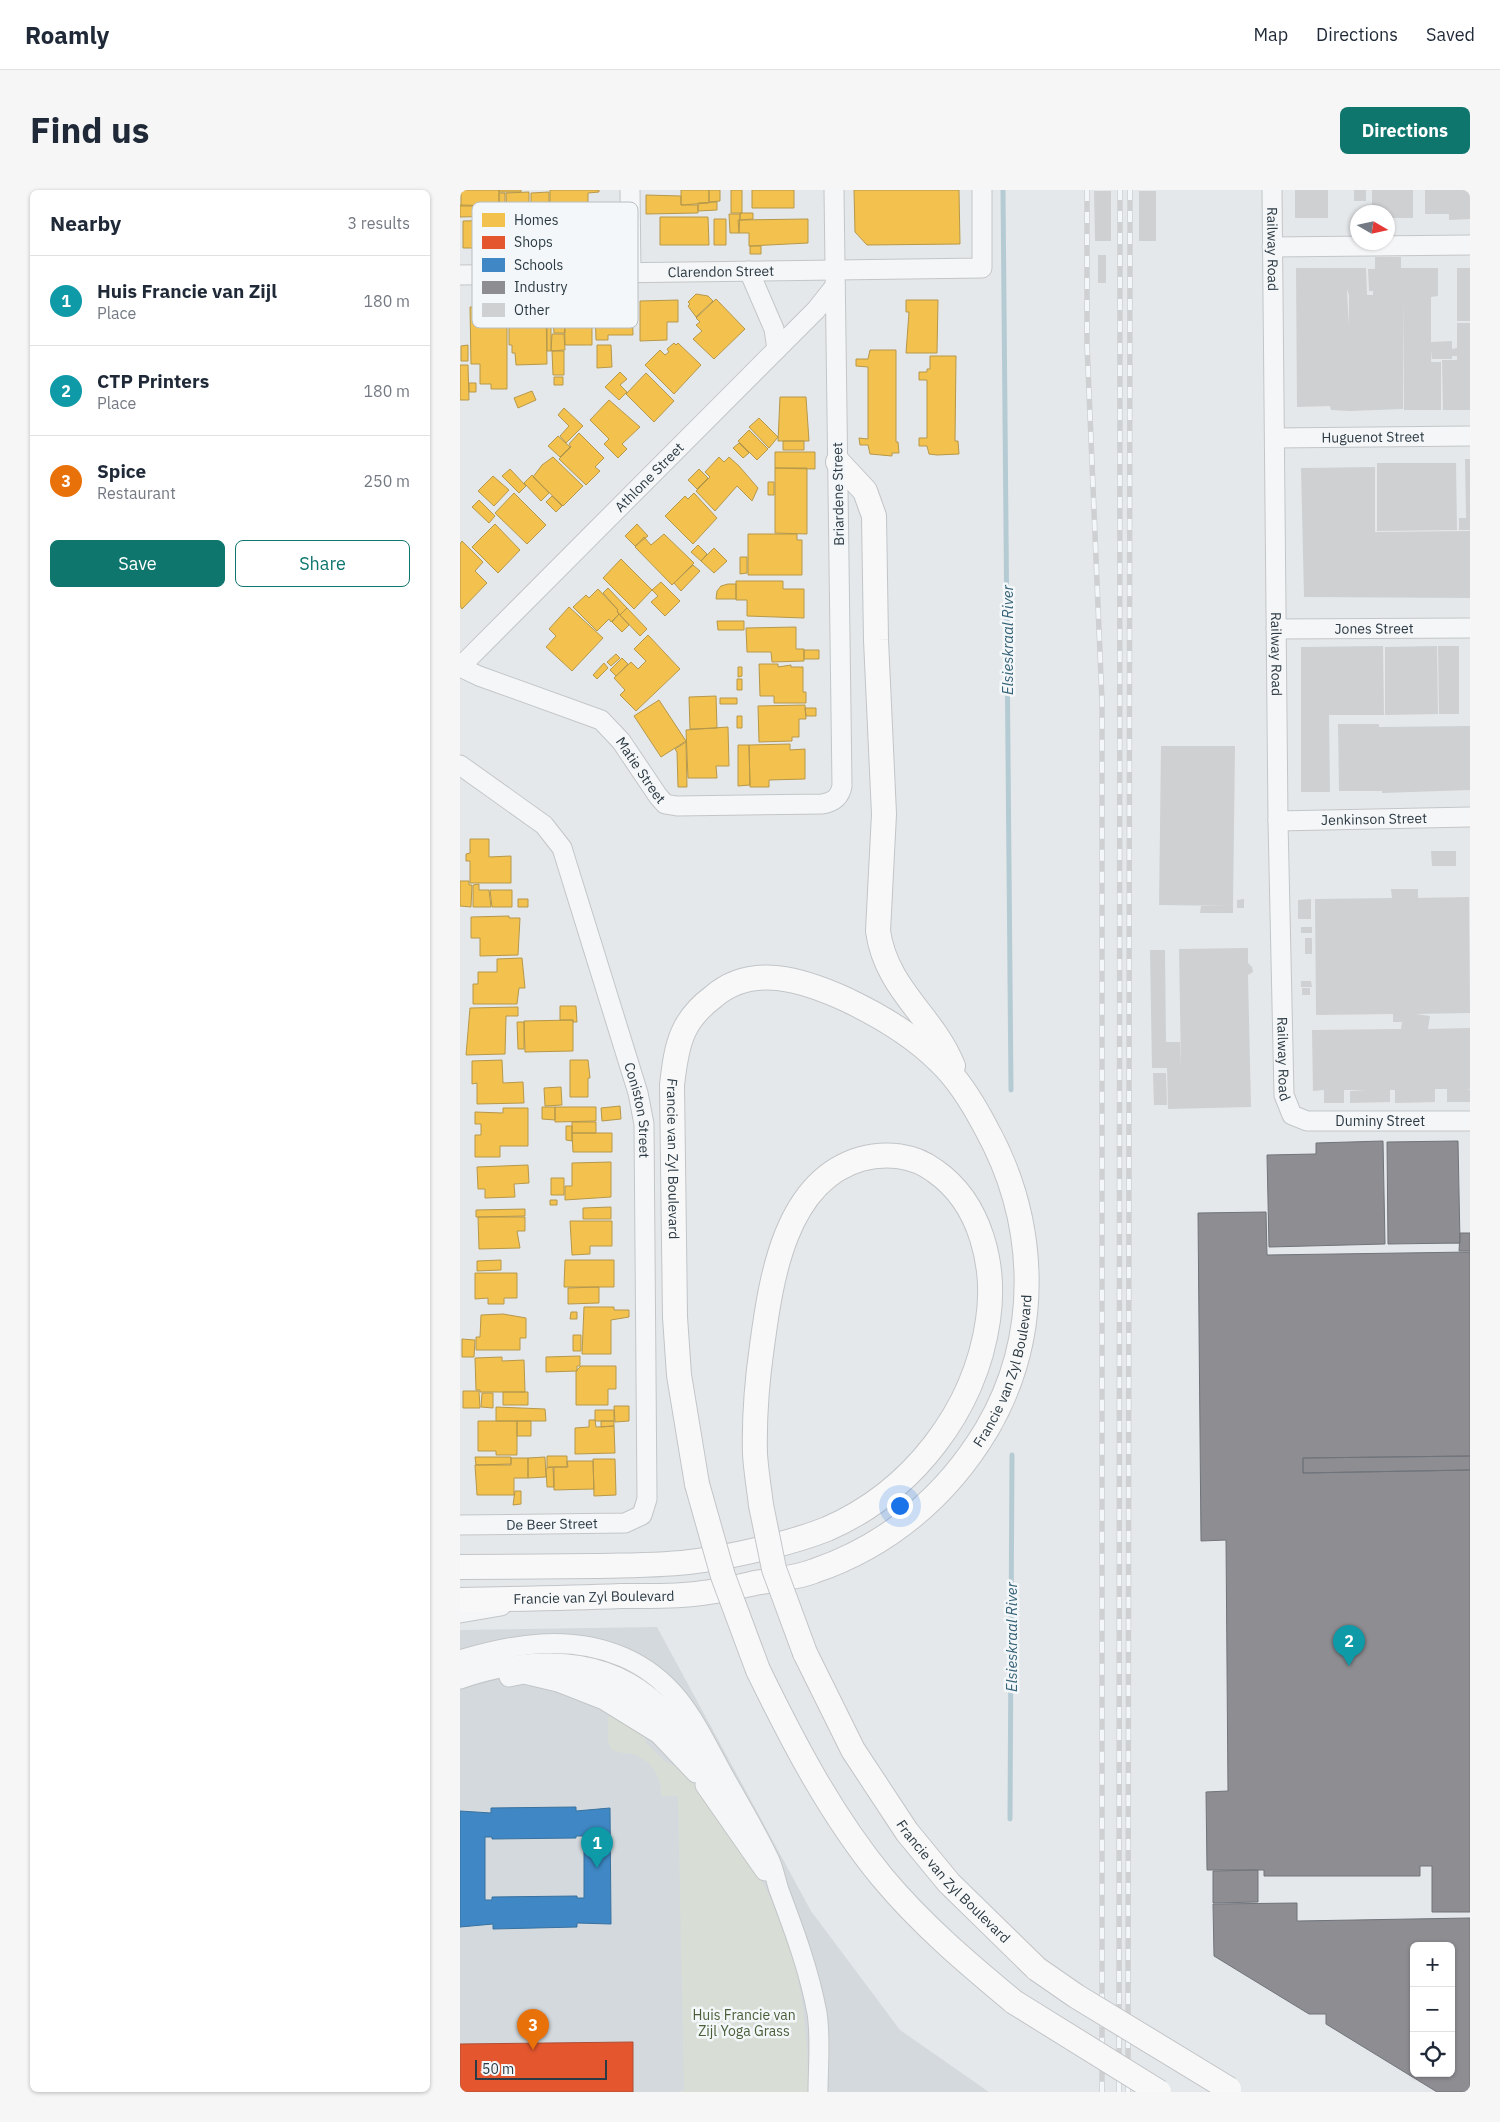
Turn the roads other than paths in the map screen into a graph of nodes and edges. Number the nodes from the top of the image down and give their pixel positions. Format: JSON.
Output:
{"nodes":[{"id":1,"x":834,"y":190,"type":"edge"},
{"id":2,"x":982,"y":190,"type":"edge"},
{"id":3,"x":1272,"y":190,"type":"edge"},
{"id":4,"x":1470,"y":245,"type":"edge"},
{"id":5,"x":1272,"y":247,"type":"junction"},
{"id":6,"x":749,"y":271,"type":"junction"},
{"id":7,"x":638,"y":272,"type":"edge"},
{"id":8,"x":835,"y":278,"type":"junction"},
{"id":9,"x":778,"y":349,"type":"junction"},
{"id":10,"x":1470,"y":436,"type":"edge"},
{"id":11,"x":1275,"y":438,"type":"junction"},
{"id":12,"x":838,"y":462,"type":"junction"},
{"id":13,"x":1470,"y":628,"type":"edge"},
{"id":14,"x":1276,"y":629,"type":"junction"},
{"id":15,"x":460,"y":667,"type":"edge"},
{"id":16,"x":460,"y":765,"type":"edge"},
{"id":17,"x":838,"y":797,"type":"joint"},
{"id":18,"x":1470,"y":817,"type":"edge"},
{"id":19,"x":1278,"y":821,"type":"junction"},
{"id":20,"x":962,"y":1089,"type":"junction"},
{"id":21,"x":1292,"y":1115,"type":"joint"},
{"id":22,"x":1470,"y":1121,"type":"edge"},
{"id":23,"x":642,"y":1515,"type":"joint"},
{"id":24,"x":460,"y":1525,"type":"edge"},
{"id":25,"x":460,"y":1567,"type":"edge"},
{"id":26,"x":534,"y":1599,"type":"junction"},
{"id":27,"x":460,"y":1600,"type":"edge"},
{"id":28,"x":460,"y":1613,"type":"edge"},
{"id":29,"x":460,"y":1660,"type":"edge"},
{"id":30,"x":460,"y":1670,"type":"edge"},
{"id":31,"x":460,"y":1679,"type":"edge"},
{"id":32,"x":460,"y":1690,"type":"edge"},
{"id":33,"x":771,"y":1863,"type":"junction"},
{"id":34,"x":778,"y":1888,"type":"junction"},
{"id":35,"x":1231,"y":2091,"type":"edge"},
{"id":36,"x":818,"y":2092,"type":"edge"},
{"id":37,"x":1159,"y":2092,"type":"edge"}],
"edges":[{"from":1,"to":8,"type":"street","name":"Briardene Street"},
{"from":2,"to":8,"type":"street","name":"Clarendon Street"},
{"from":3,"to":5,"type":"street","name":"Railway Road"},
{"from":4,"to":5,"type":"street"},
{"from":5,"to":11,"type":"street","name":"Railway Road"},
{"from":6,"to":7,"type":"street","name":"Clarendon Street"},
{"from":6,"to":8,"type":"street","name":"Clarendon Street"},
{"from":6,"to":9,"type":"street"},
{"from":8,"to":9,"type":"street","name":"Athlone Street"},
{"from":8,"to":12,"type":"street","name":"Briardene Street"},
{"from":9,"to":15,"type":"street","name":"Athlone Street"},
{"from":10,"to":11,"type":"street","name":"Huguenot Street"},
{"from":11,"to":14,"type":"street","name":"Railway Road"},
{"from":12,"to":17,"type":"street","name":"Briardene Street"},
{"from":12,"to":20,"type":"main road"},
{"from":13,"to":14,"type":"street","name":"Jones Street"},
{"from":14,"to":19,"type":"street","name":"Railway Road"},
{"from":15,"to":17,"type":"street","name":"Matie Street"},
{"from":16,"to":23,"type":"street","name":"Coniston Street"},
{"from":18,"to":19,"type":"street","name":"Jenkinson Street"},
{"from":19,"to":21,"type":"street","name":"Railway Road"},
{"from":20,"to":26,"type":"main road","name":"Francie van Zyl Boulevard"},
{"from":20,"to":37,"type":"main road","name":"Francie van Zyl Boulevard","bridge":true},
{"from":21,"to":22,"type":"street","name":"Duminy Street"},
{"from":23,"to":24,"type":"street","name":"De Beer Street"},
{"from":25,"to":35,"type":"main road","name":"Francie van Zyl Boulevard","bridge":true},
{"from":26,"to":27,"type":"main road","name":"Francie van Zyl Boulevard"},
{"from":26,"to":28,"type":"street"},
{"from":29,"to":33,"type":"street"},
{"from":30,"to":33,"type":"street"},
{"from":31,"to":33,"type":"street"},
{"from":32,"to":34,"type":"street"},
{"from":33,"to":34,"type":"street"},
{"from":34,"to":36,"type":"street"}]}
